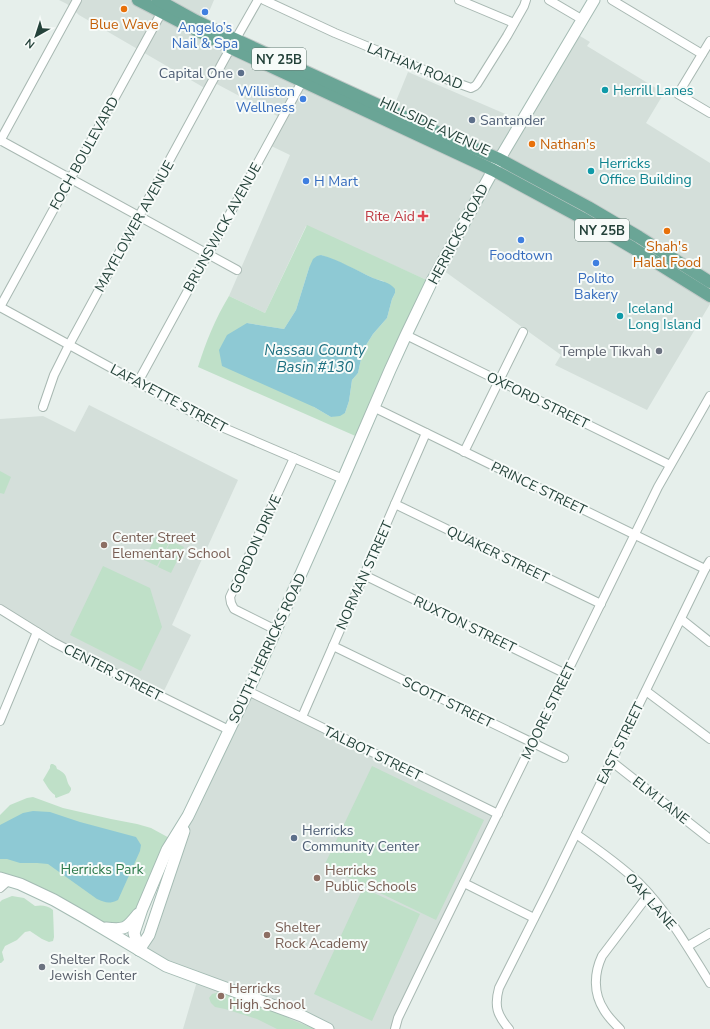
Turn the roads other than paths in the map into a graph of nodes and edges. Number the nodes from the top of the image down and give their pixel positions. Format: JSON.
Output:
{"nodes":[{"id":1,"x":77,"y":0,"type":"edge"},
{"id":2,"x":138,"y":0,"type":"edge"},
{"id":3,"x":258,"y":0,"type":"edge"},
{"id":4,"x":264,"y":0,"type":"edge"},
{"id":5,"x":459,"y":0,"type":"edge"},
{"id":6,"x":526,"y":0,"type":"edge"},
{"id":7,"x":549,"y":0,"type":"edge"},
{"id":8,"x":594,"y":0,"type":"edge"},
{"id":9,"x":612,"y":0,"type":"edge"},
{"id":10,"x":163,"y":4,"type":"edge"},
{"id":11,"x":583,"y":20,"type":"junction"},
{"id":12,"x":514,"y":23,"type":"junction"},
{"id":13,"x":710,"y":41,"type":"edge"},
{"id":14,"x":234,"y":44,"type":"junction"},
{"id":15,"x":702,"y":54,"type":"junction"},
{"id":16,"x":305,"y":76,"type":"junction"},
{"id":17,"x":710,"y":113,"type":"edge"},
{"id":18,"x":0,"y":140,"type":"edge"},
{"id":19,"x":496,"y":164,"type":"junction"},
{"id":20,"x":70,"y":178,"type":"junction"},
{"id":21,"x":139,"y":216,"type":"junction"},
{"id":22,"x":208,"y":253,"type":"junction"},
{"id":23,"x":237,"y":270,"type":"dead end"},
{"id":24,"x":710,"y":282,"type":"edge"},
{"id":25,"x":710,"y":296,"type":"edge"},
{"id":26,"x":0,"y":307,"type":"edge"},
{"id":27,"x":523,"y":332,"type":"dead end"},
{"id":28,"x":406,"y":336,"type":"junction"},
{"id":29,"x":70,"y":345,"type":"junction"},
{"id":30,"x":499,"y":381,"type":"junction"},
{"id":31,"x":138,"y":382,"type":"junction"},
{"id":32,"x":710,"y":396,"type":"edge"},
{"id":33,"x":43,"y":407,"type":"dead end"},
{"id":34,"x":373,"y":407,"type":"junction"},
{"id":35,"x":426,"y":433,"type":"junction"},
{"id":36,"x":464,"y":452,"type":"junction"},
{"id":37,"x":294,"y":458,"type":"junction"},
{"id":38,"x":670,"y":465,"type":"junction"},
{"id":39,"x":343,"y":479,"type":"junction"},
{"id":40,"x":395,"y":504,"type":"junction"},
{"id":41,"x":635,"y":534,"type":"junction"},
{"id":42,"x":710,"y":561,"type":"edge"},
{"id":43,"x":705,"y":569,"type":"junction"},
{"id":44,"x":364,"y":575,"type":"junction"},
{"id":45,"x":601,"y":604,"type":"junction"},
{"id":46,"x":0,"y":609,"type":"edge"},
{"id":47,"x":681,"y":619,"type":"junction"},
{"id":48,"x":276,"y":630,"type":"junction"},
{"id":49,"x":37,"y":632,"type":"junction"},
{"id":50,"x":710,"y":642,"type":"edge"},
{"id":51,"x":333,"y":646,"type":"junction"},
{"id":52,"x":566,"y":674,"type":"junction"},
{"id":53,"x":248,"y":691,"type":"junction"},
{"id":54,"x":646,"y":691,"type":"junction"},
{"id":55,"x":302,"y":717,"type":"junction"},
{"id":56,"x":0,"y":721,"type":"edge"},
{"id":57,"x":229,"y":730,"type":"junction"},
{"id":58,"x":710,"y":739,"type":"edge"},
{"id":59,"x":532,"y":743,"type":"junction"},
{"id":60,"x":564,"y":758,"type":"dead end"},
{"id":61,"x":611,"y":761,"type":"junction"},
{"id":62,"x":498,"y":814,"type":"junction"},
{"id":63,"x":188,"y":816,"type":"junction"},
{"id":64,"x":576,"y":834,"type":"junction"},
{"id":65,"x":710,"y":839,"type":"edge"},
{"id":66,"x":4,"y":879,"type":"edge"},
{"id":67,"x":464,"y":883,"type":"junction"},
{"id":68,"x":0,"y":888,"type":"edge"},
{"id":69,"x":649,"y":894,"type":"junction"},
{"id":70,"x":142,"y":909,"type":"junction"},
{"id":71,"x":534,"y":918,"type":"junction"},
{"id":72,"x":101,"y":927,"type":"junction"},
{"id":73,"x":710,"y":933,"type":"edge"},
{"id":74,"x":688,"y":946,"type":"junction"},
{"id":75,"x":139,"y":950,"type":"junction"},
{"id":76,"x":710,"y":983,"type":"edge"},
{"id":77,"x":328,"y":1029,"type":"edge"},
{"id":78,"x":395,"y":1029,"type":"edge"},
{"id":79,"x":509,"y":1029,"type":"edge"},
{"id":80,"x":620,"y":1029,"type":"edge"}],
"edges":[{"from":1,"to":18,"type":"street"},
{"from":2,"to":10,"type":"main road","name":"HILLSIDE AVENUE","number":"NY 25B"},
{"from":3,"to":14,"type":"street","name":"MAYFLOWER AVENUE"},
{"from":4,"to":12,"type":"street","name":"LATHAM ROAD"},
{"from":5,"to":12,"type":"street"},
{"from":6,"to":12,"type":"street","name":"LATHAM ROAD"},
{"from":7,"to":11,"type":"street"},
{"from":8,"to":11,"type":"main road","name":"HERRICKS ROAD"},
{"from":9,"to":15,"type":"street"},
{"from":10,"to":14,"type":"main road","name":"HILLSIDE AVENUE","number":"NY 25B"},
{"from":10,"to":20,"type":"street","name":"FOCH BOULEVARD"},
{"from":11,"to":19,"type":"main road","name":"HERRICKS ROAD"},
{"from":13,"to":15,"type":"street"},
{"from":14,"to":16,"type":"main road","name":"HILLSIDE AVENUE","number":"NY 25B"},
{"from":14,"to":21,"type":"street","name":"MAYFLOWER AVENUE"},
{"from":15,"to":17,"type":"street"},
{"from":16,"to":19,"type":"main road","name":"HILLSIDE AVENUE","number":"NY 25B"},
{"from":16,"to":22,"type":"street","name":"BRUNSWICK AVENUE"},
{"from":18,"to":20,"type":"street"},
{"from":19,"to":24,"type":"main road","name":"HILLSIDE AVENUE","number":"NY 25B"},
{"from":19,"to":25,"type":"main road","name":"HILLSIDE AVENUE","number":"NY 25B"},
{"from":19,"to":28,"type":"main road","name":"HERRICKS ROAD"},
{"from":20,"to":21,"type":"street"},
{"from":20,"to":26,"type":"street","name":"FOCH BOULEVARD"},
{"from":21,"to":22,"type":"street"},
{"from":21,"to":29,"type":"street","name":"MAYFLOWER AVENUE"},
{"from":22,"to":23,"type":"street"},
{"from":22,"to":31,"type":"street","name":"BRUNSWICK AVENUE"},
{"from":26,"to":29,"type":"street","name":"LAFAYETTE STREET"},
{"from":27,"to":30,"type":"street"},
{"from":28,"to":30,"type":"street","name":"OXFORD STREET"},
{"from":28,"to":34,"type":"main road","name":"HERRICKS ROAD"},
{"from":29,"to":31,"type":"street","name":"LAFAYETTE STREET"},
{"from":29,"to":33,"type":"street","name":"MAYFLOWER AVENUE"},
{"from":30,"to":36,"type":"street"},
{"from":30,"to":38,"type":"street","name":"OXFORD STREET"},
{"from":31,"to":37,"type":"street","name":"LAFAYETTE STREET"},
{"from":32,"to":38,"type":"street","name":"MOORE STREET"},
{"from":34,"to":35,"type":"street","name":"PRINCE STREET"},
{"from":34,"to":39,"type":"main road","name":"HERRICKS ROAD"},
{"from":35,"to":36,"type":"street","name":"PRINCE STREET"},
{"from":35,"to":40,"type":"street","name":"NORMAN STREET"},
{"from":36,"to":41,"type":"street","name":"PRINCE STREET"},
{"from":37,"to":39,"type":"street","name":"LAFAYETTE STREET"},
{"from":37,"to":48,"type":"street","name":"GORDON DRIVE"},
{"from":38,"to":41,"type":"street","name":"MOORE STREET"},
{"from":39,"to":48,"type":"main road","name":"SOUTH HERRICKS ROAD"},
{"from":40,"to":44,"type":"street","name":"NORMAN STREET"},
{"from":40,"to":45,"type":"street","name":"QUAKER STREET"},
{"from":41,"to":43,"type":"street","name":"PRINCE STREET"},
{"from":41,"to":45,"type":"street","name":"MOORE STREET"},
{"from":42,"to":43,"type":"street","name":"EAST STREET"},
{"from":43,"to":47,"type":"street","name":"EAST STREET"},
{"from":44,"to":51,"type":"street","name":"NORMAN STREET"},
{"from":44,"to":52,"type":"street","name":"RUXTON STREET"},
{"from":45,"to":52,"type":"street","name":"MOORE STREET"},
{"from":46,"to":49,"type":"street","name":"CENTER STREET"},
{"from":47,"to":50,"type":"street"},
{"from":47,"to":54,"type":"street","name":"EAST STREET"},
{"from":48,"to":53,"type":"main road","name":"SOUTH HERRICKS ROAD"},
{"from":49,"to":56,"type":"street"},
{"from":49,"to":57,"type":"street","name":"CENTER STREET"},
{"from":51,"to":55,"type":"street","name":"NORMAN STREET"},
{"from":51,"to":59,"type":"street","name":"SCOTT STREET"},
{"from":52,"to":59,"type":"street","name":"MOORE STREET"},
{"from":53,"to":55,"type":"street","name":"TALBOT STREET"},
{"from":53,"to":57,"type":"main road","name":"SOUTH HERRICKS ROAD"},
{"from":54,"to":58,"type":"street"},
{"from":54,"to":61,"type":"street","name":"EAST STREET"},
{"from":55,"to":62,"type":"street","name":"TALBOT STREET"},
{"from":57,"to":63,"type":"main road","name":"SOUTH HERRICKS ROAD"},
{"from":59,"to":60,"type":"street","name":"SCOTT STREET"},
{"from":59,"to":62,"type":"street","name":"MOORE STREET"},
{"from":61,"to":64,"type":"street","name":"EAST STREET"},
{"from":61,"to":65,"type":"street","name":"ELM LANE"},
{"from":62,"to":67,"type":"street","name":"MOORE STREET"},
{"from":63,"to":70,"type":"main road","name":"SOUTH HERRICKS ROAD"},
{"from":63,"to":75,"type":"main road","name":"SOUTH HERRICKS ROAD"},
{"from":64,"to":69,"type":"street","name":"OAK LANE"},
{"from":64,"to":71,"type":"street","name":"EAST STREET"},
{"from":66,"to":68,"type":"street"},
{"from":66,"to":72,"type":"main road"},
{"from":67,"to":71,"type":"street"},
{"from":67,"to":78,"type":"street","name":"MOORE STREET"},
{"from":69,"to":74,"type":"street","name":"OAK LANE"},
{"from":69,"to":80,"type":"street"},
{"from":70,"to":72,"type":"main road"},
{"from":70,"to":75,"type":"main road","name":"SOUTH HERRICKS ROAD"},
{"from":71,"to":79,"type":"street","name":"EAST STREET"},
{"from":72,"to":75,"type":"main road"},
{"from":73,"to":74,"type":"street"},
{"from":74,"to":76,"type":"street","name":"OAK LANE"},
{"from":75,"to":77,"type":"main road"}]}
